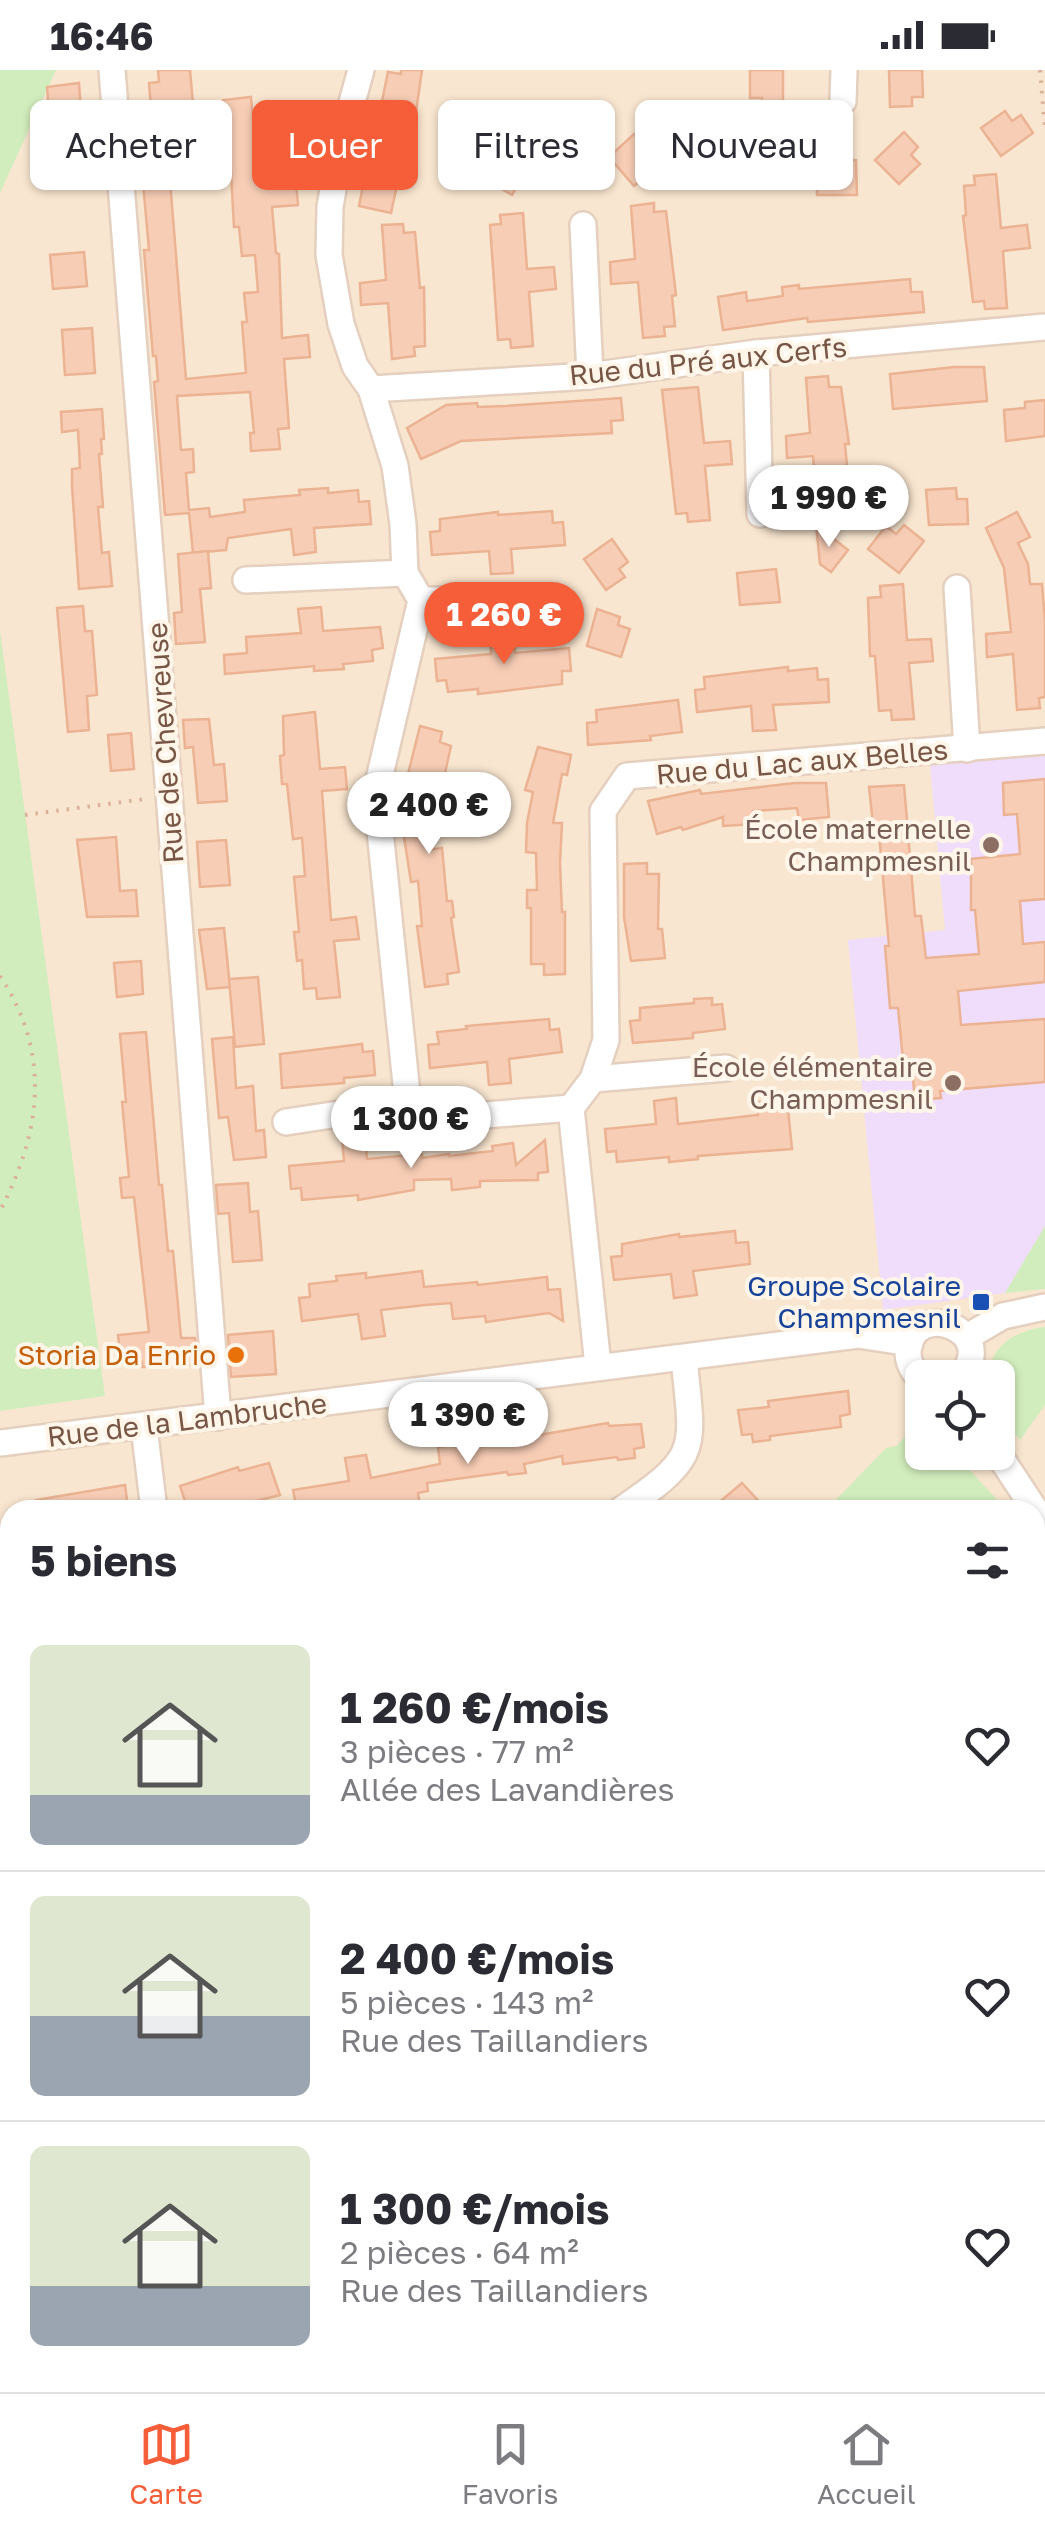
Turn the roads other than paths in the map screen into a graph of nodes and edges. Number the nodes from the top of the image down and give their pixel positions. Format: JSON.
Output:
{"nodes":[{"id":1,"x":112,"y":70,"type":"edge"},
{"id":2,"x":361,"y":70,"type":"edge"},
{"id":3,"x":844,"y":70,"type":"edge"},
{"id":4,"x":843,"y":100,"type":"edge"},
{"id":5,"x":583,"y":224,"type":"dead end"},
{"id":6,"x":1045,"y":327,"type":"edge"},
{"id":7,"x":756,"y":353,"type":"junction"},
{"id":8,"x":590,"y":376,"type":"junction"},
{"id":9,"x":371,"y":389,"type":"junction"},
{"id":10,"x":760,"y":514,"type":"dead end"},
{"id":11,"x":404,"y":573,"type":"junction"},
{"id":12,"x":246,"y":580,"type":"dead end"},
{"id":13,"x":958,"y":588,"type":"dead end"},
{"id":14,"x":421,"y":600,"type":"junction"},
{"id":15,"x":559,"y":601,"type":"dead end"},
{"id":16,"x":1045,"y":741,"type":"edge"},
{"id":17,"x":967,"y":749,"type":"junction"},
{"id":18,"x":726,"y":1068,"type":"dead end"},
{"id":19,"x":593,"y":1080,"type":"junction"},
{"id":20,"x":408,"y":1094,"type":"junction"},
{"id":21,"x":570,"y":1108,"type":"junction"},
{"id":22,"x":286,"y":1122,"type":"dead end"},
{"id":23,"x":1045,"y":1307,"type":"edge"},
{"id":24,"x":966,"y":1338,"type":"junction"},
{"id":25,"x":910,"y":1344,"type":"junction"},
{"id":26,"x":684,"y":1358,"type":"junction"},
{"id":27,"x":910,"y":1360,"type":"edge"},
{"id":28,"x":969,"y":1360,"type":"edge"},
{"id":29,"x":598,"y":1366,"type":"junction"},
{"id":30,"x":218,"y":1417,"type":"junction"},
{"id":31,"x":144,"y":1426,"type":"junction"},
{"id":32,"x":0,"y":1444,"type":"edge"},
{"id":33,"x":1009,"y":1470,"type":"edge"},
{"id":34,"x":152,"y":1500,"type":"edge"},
{"id":35,"x":636,"y":1500,"type":"edge"},
{"id":36,"x":1029,"y":1500,"type":"edge"}],
"edges":[{"from":1,"to":30,"type":"street","name":"Rue de Chevreuse"},
{"from":2,"to":9,"type":"street"},
{"from":3,"to":4,"type":"street"},
{"from":5,"to":8,"type":"street"},
{"from":6,"to":7,"type":"street","name":"Rue du Pré aux Cerfs"},
{"from":7,"to":8,"type":"street","name":"Rue du Pré aux Cerfs"},
{"from":7,"to":10,"type":"street"},
{"from":8,"to":9,"type":"street","name":"Rue du Pré aux Cerfs"},
{"from":9,"to":11,"type":"street"},
{"from":11,"to":12,"type":"street"},
{"from":11,"to":14,"type":"street"},
{"from":13,"to":17,"type":"street"},
{"from":14,"to":15,"type":"street"},
{"from":14,"to":20,"type":"street"},
{"from":16,"to":17,"type":"street","name":"Rue du Lac aux Belles"},
{"from":17,"to":19,"type":"street","name":"Rue du Lac aux Belles"},
{"from":18,"to":19,"type":"street"},
{"from":19,"to":21,"type":"street","name":"Rue du Lac aux Belles"},
{"from":20,"to":21,"type":"street"},
{"from":20,"to":22,"type":"street"},
{"from":21,"to":29,"type":"street"},
{"from":23,"to":24,"type":"street"},
{"from":24,"to":25,"type":"street"},
{"from":24,"to":28,"type":"street"},
{"from":25,"to":26,"type":"street","name":"Rue de la Lambruche"},
{"from":25,"to":27,"type":"street"},
{"from":26,"to":29,"type":"street","name":"Rue de la Lambruche"},
{"from":26,"to":35,"type":"street"},
{"from":29,"to":30,"type":"street","name":"Rue de la Lambruche"},
{"from":30,"to":31,"type":"street","name":"Rue de la Lambruche"},
{"from":31,"to":32,"type":"street","name":"Rue de la Lambruche"},
{"from":31,"to":34,"type":"street"},
{"from":33,"to":36,"type":"street"}]}
